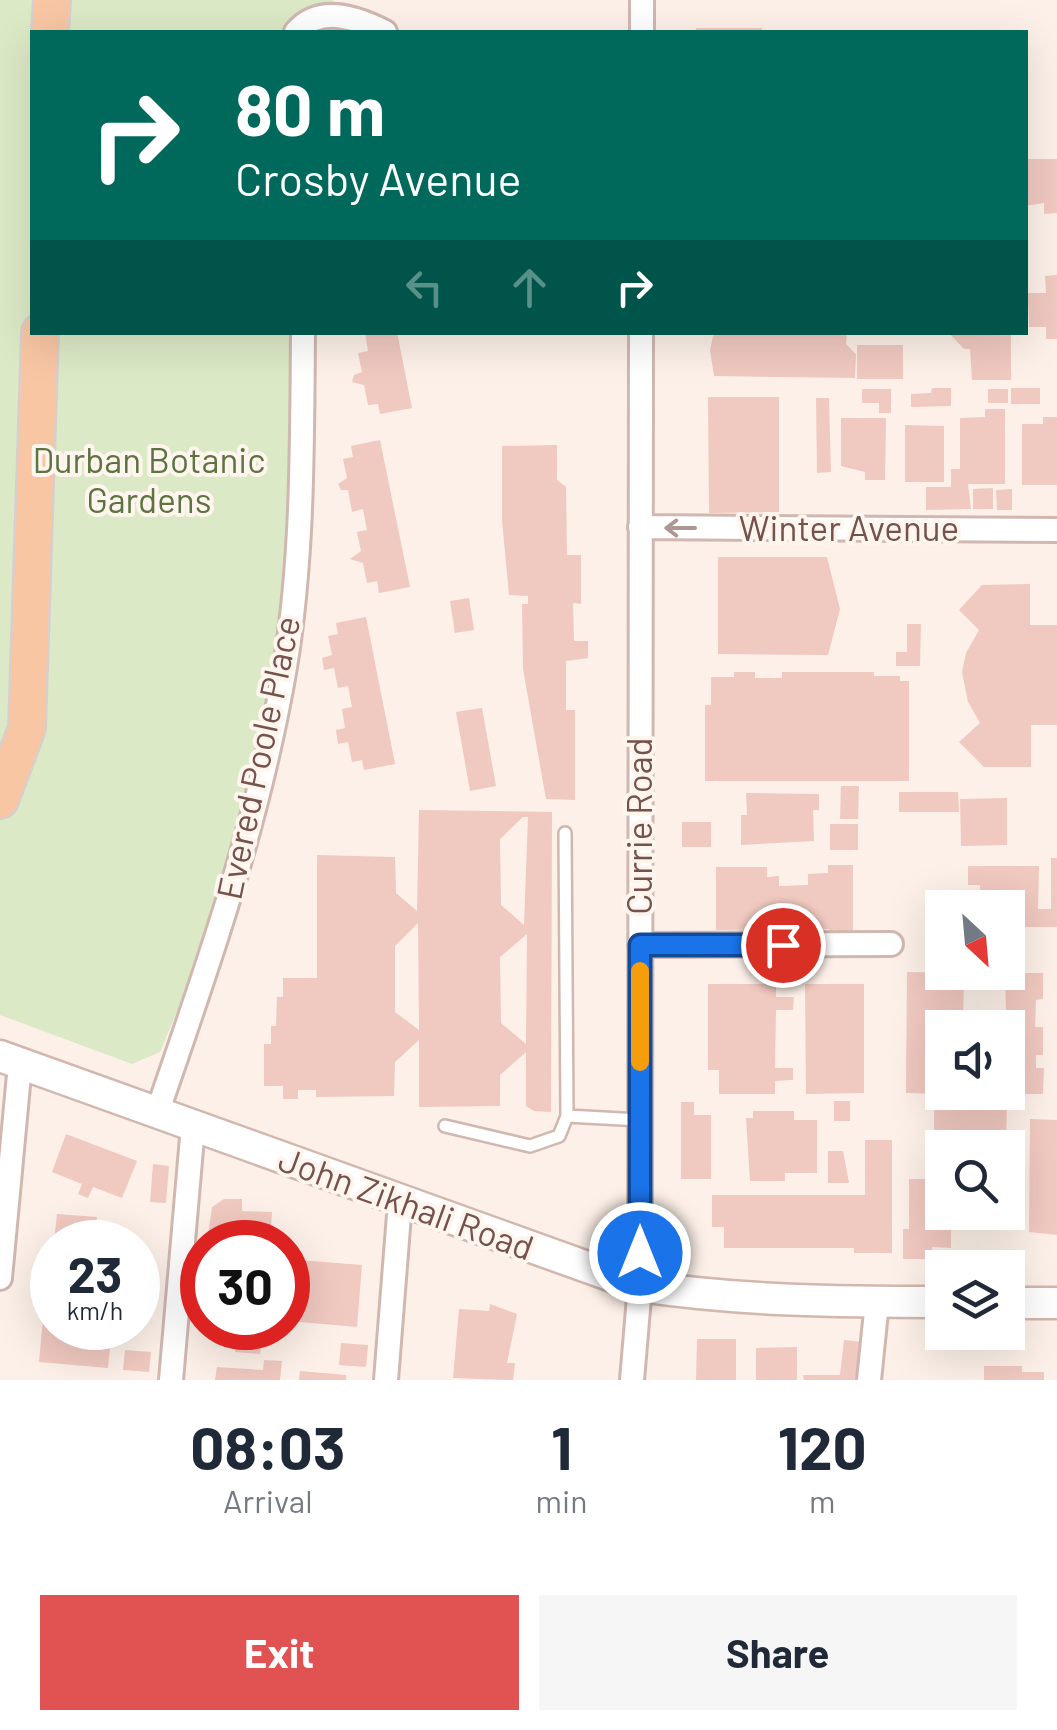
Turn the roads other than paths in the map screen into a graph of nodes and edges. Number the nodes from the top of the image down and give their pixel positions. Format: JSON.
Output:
{"nodes":[{"id":1,"x":52,"y":0,"type":"edge"},
{"id":2,"x":642,"y":0,"type":"edge"},
{"id":3,"x":50,"y":30,"type":"edge"},
{"id":4,"x":298,"y":30,"type":"edge"},
{"id":5,"x":380,"y":30,"type":"edge"},
{"id":6,"x":642,"y":30,"type":"edge"},
{"id":7,"x":40,"y":335,"type":"edge"},
{"id":8,"x":303,"y":335,"type":"edge"},
{"id":9,"x":641,"y":335,"type":"edge"},
{"id":10,"x":640,"y":527,"type":"junction"},
{"id":11,"x":1057,"y":530,"type":"edge"},
{"id":12,"x":0,"y":800,"type":"edge"},
{"id":13,"x":565,"y":834,"type":"dead end"},
{"id":14,"x":891,"y":944,"type":"dead end"},
{"id":15,"x":640,"y":945,"type":"junction"},
{"id":16,"x":10,"y":1060,"type":"edge"},
{"id":17,"x":157,"y":1113,"type":"junction"},
{"id":18,"x":567,"y":1116,"type":"junction"},
{"id":19,"x":640,"y":1120,"type":"junction"},
{"id":20,"x":193,"y":1126,"type":"junction"},
{"id":21,"x":445,"y":1126,"type":"dead end"},
{"id":22,"x":400,"y":1202,"type":"junction"},
{"id":23,"x":0,"y":1278,"type":"edge"},
{"id":24,"x":640,"y":1286,"type":"junction"},
{"id":25,"x":877,"y":1302,"type":"junction"},
{"id":26,"x":925,"y":1302,"type":"edge"},
{"id":27,"x":1025,"y":1302,"type":"edge"},
{"id":28,"x":1057,"y":1303,"type":"edge"},
{"id":29,"x":171,"y":1380,"type":"edge"},
{"id":30,"x":386,"y":1380,"type":"edge"},
{"id":31,"x":632,"y":1380,"type":"edge"},
{"id":32,"x":869,"y":1380,"type":"edge"}],
"edges":[{"from":1,"to":3,"type":"main road"},
{"from":2,"to":6,"type":"street"},
{"from":4,"to":5,"type":"street"},
{"from":7,"to":12,"type":"main road"},
{"from":8,"to":17,"type":"street","name":"Evered Poole Place"},
{"from":9,"to":10,"type":"street","name":"Currie Road"},
{"from":11,"to":10,"type":"street","name":"Winter Avenue","one_way":true},
{"from":10,"to":15,"type":"street","name":"Currie Road"},
{"from":13,"to":18,"type":"lane"},
{"from":14,"to":15,"type":"street"},
{"from":15,"to":19,"type":"street","name":"Currie Road"},
{"from":16,"to":17,"type":"main road","name":"John Zikhali Road"},
{"from":16,"to":23,"type":"street"},
{"from":17,"to":20,"type":"main road","name":"John Zikhali Road"},
{"from":18,"to":19,"type":"lane"},
{"from":18,"to":21,"type":"lane"},
{"from":19,"to":24,"type":"street","name":"Currie Road"},
{"from":20,"to":22,"type":"main road","name":"John Zikhali Road"},
{"from":20,"to":29,"type":"street"},
{"from":22,"to":24,"type":"main road","name":"John Zikhali Road"},
{"from":22,"to":30,"type":"street"},
{"from":24,"to":25,"type":"main road","name":"John Zikhali Road"},
{"from":24,"to":31,"type":"street","name":"Currie Road"},
{"from":25,"to":26,"type":"main road","name":"John Zikhali Road"},
{"from":25,"to":32,"type":"street"},
{"from":27,"to":28,"type":"main road"}]}
